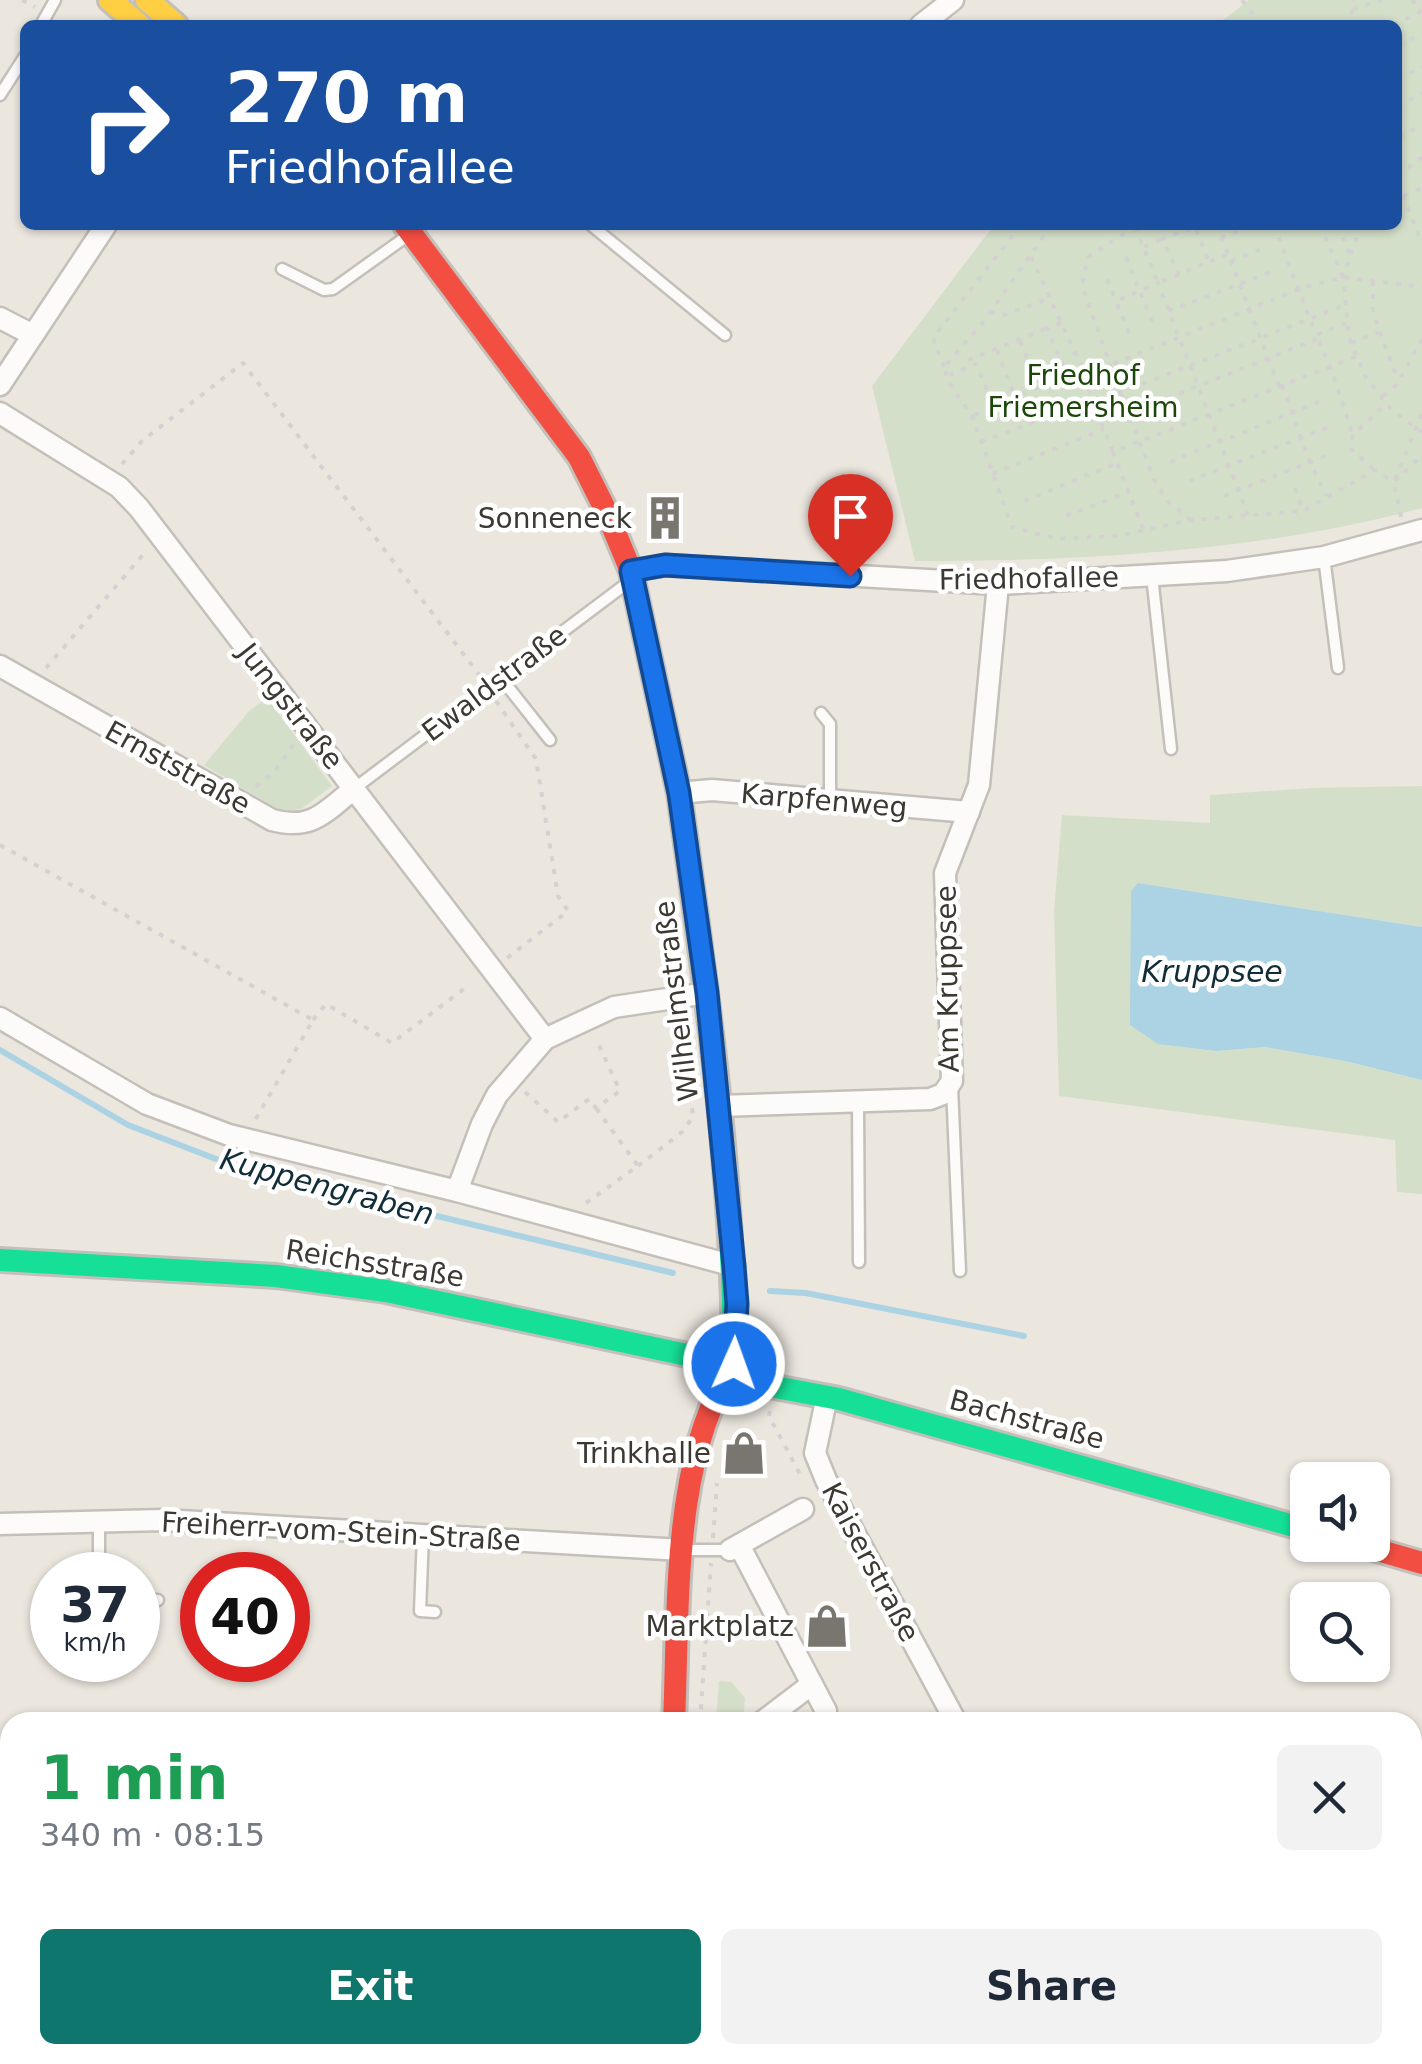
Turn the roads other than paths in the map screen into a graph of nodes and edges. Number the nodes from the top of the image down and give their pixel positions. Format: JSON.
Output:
{"nodes":[{"id":1,"x":110,"y":0,"type":"edge"},
{"id":2,"x":147,"y":0,"type":"edge"},
{"id":3,"x":953,"y":0,"type":"edge"},
{"id":4,"x":133,"y":20,"type":"edge"},
{"id":5,"x":170,"y":20,"type":"edge"},
{"id":6,"x":927,"y":20,"type":"edge"},
{"id":7,"x":20,"y":64,"type":"edge"},
{"id":8,"x":0,"y":95,"type":"edge"},
{"id":9,"x":103,"y":230,"type":"edge"},
{"id":10,"x":407,"y":230,"type":"edge"},
{"id":11,"x":409,"y":230,"type":"edge"},
{"id":12,"x":597,"y":230,"type":"edge"},
{"id":13,"x":282,"y":269,"type":"dead end"},
{"id":14,"x":0,"y":318,"type":"edge"},
{"id":15,"x":33,"y":335,"type":"junction"},
{"id":16,"x":725,"y":335,"type":"dead end"},
{"id":17,"x":0,"y":385,"type":"edge"},
{"id":18,"x":0,"y":413,"type":"edge"},
{"id":19,"x":1413,"y":532,"type":"edge"},
{"id":20,"x":1324,"y":557,"type":"junction"},
{"id":21,"x":632,"y":575,"type":"junction"},
{"id":22,"x":1152,"y":576,"type":"junction"},
{"id":23,"x":998,"y":584,"type":"junction"},
{"id":24,"x":0,"y":666,"type":"edge"},
{"id":25,"x":1338,"y":668,"type":"dead end"},
{"id":26,"x":501,"y":678,"type":"junction"},
{"id":27,"x":821,"y":713,"type":"dead end"},
{"id":28,"x":550,"y":740,"type":"dead end"},
{"id":29,"x":1171,"y":749,"type":"dead end"},
{"id":30,"x":355,"y":788,"type":"junction"},
{"id":31,"x":679,"y":793,"type":"junction"},
{"id":32,"x":830,"y":800,"type":"junction"},
{"id":33,"x":969,"y":812,"type":"junction"},
{"id":34,"x":707,"y":993,"type":"junction"},
{"id":35,"x":0,"y":1018,"type":"edge"},
{"id":36,"x":545,"y":1039,"type":"junction"},
{"id":37,"x":952,"y":1081,"type":"junction"},
{"id":38,"x":858,"y":1102,"type":"junction"},
{"id":39,"x":719,"y":1106,"type":"junction"},
{"id":40,"x":457,"y":1191,"type":"junction"},
{"id":41,"x":0,"y":1260,"type":"edge"},
{"id":42,"x":858,"y":1262,"type":"dead end"},
{"id":43,"x":734,"y":1266,"type":"junction"},
{"id":44,"x":960,"y":1271,"type":"dead end"},
{"id":45,"x":734,"y":1364,"type":"junction"},
{"id":46,"x":827,"y":1396,"type":"junction"},
{"id":47,"x":803,"y":1509,"type":"dead end"},
{"id":48,"x":99,"y":1522,"type":"junction"},
{"id":49,"x":0,"y":1524,"type":"edge"},
{"id":50,"x":1290,"y":1525,"type":"edge"},
{"id":51,"x":423,"y":1535,"type":"junction"},
{"id":52,"x":734,"y":1547,"type":"junction"},
{"id":53,"x":682,"y":1550,"type":"junction"},
{"id":54,"x":99,"y":1552,"type":"edge"},
{"id":55,"x":1390,"y":1554,"type":"edge"},
{"id":56,"x":1422,"y":1563,"type":"edge"},
{"id":57,"x":435,"y":1612,"type":"dead end"},
{"id":58,"x":812,"y":1684,"type":"junction"},
{"id":59,"x":826,"y":1711,"type":"dead end"},
{"id":60,"x":674,"y":1712,"type":"edge"},
{"id":61,"x":775,"y":1712,"type":"edge"},
{"id":62,"x":951,"y":1712,"type":"edge"}],
"edges":[{"from":1,"to":4,"type":"street"},
{"from":2,"to":5,"type":"street"},
{"from":3,"to":6,"type":"street"},
{"from":7,"to":8,"type":"lane"},
{"from":9,"to":15,"type":"street"},
{"from":10,"to":13,"type":"lane"},
{"from":11,"to":21,"type":"street","name":"Wilhelmstraße"},
{"from":12,"to":16,"type":"lane"},
{"from":14,"to":15,"type":"street"},
{"from":15,"to":17,"type":"street"},
{"from":18,"to":30,"type":"street","name":"Jungstraße"},
{"from":19,"to":20,"type":"street","name":"Friedhofallee"},
{"from":20,"to":22,"type":"street","name":"Friedhofallee"},
{"from":20,"to":25,"type":"lane"},
{"from":21,"to":23,"type":"street","name":"Friedhofallee"},
{"from":21,"to":26,"type":"lane","name":"Ewaldstraße"},
{"from":21,"to":31,"type":"street","name":"Wilhelmstraße"},
{"from":22,"to":23,"type":"street","name":"Friedhofallee"},
{"from":22,"to":29,"type":"lane"},
{"from":23,"to":33,"type":"street","name":"Am Kruppsee"},
{"from":24,"to":30,"type":"street","name":"Ernststraße"},
{"from":26,"to":28,"type":"lane"},
{"from":26,"to":30,"type":"lane","name":"Ewaldstraße"},
{"from":27,"to":32,"type":"lane"},
{"from":30,"to":36,"type":"street","name":"Jungstraße"},
{"from":31,"to":32,"type":"street","name":"Karpfenweg"},
{"from":31,"to":34,"type":"street","name":"Wilhelmstraße"},
{"from":32,"to":33,"type":"street","name":"Karpfenweg"},
{"from":33,"to":37,"type":"street","name":"Am Kruppsee"},
{"from":34,"to":36,"type":"street"},
{"from":34,"to":39,"type":"street","name":"Wilhelmstraße"},
{"from":35,"to":40,"type":"street"},
{"from":36,"to":40,"type":"street"},
{"from":37,"to":38,"type":"street","name":"Am Kruppsee"},
{"from":37,"to":44,"type":"lane"},
{"from":38,"to":39,"type":"street","name":"Am Kruppsee"},
{"from":38,"to":42,"type":"lane"},
{"from":39,"to":43,"type":"street","name":"Wilhelmstraße"},
{"from":40,"to":43,"type":"street"},
{"from":41,"to":45,"type":"street","name":"Reichsstraße"},
{"from":43,"to":45,"type":"street","name":"Wilhelmstraße"},
{"from":45,"to":46,"type":"street","name":"Bachstraße"},
{"from":45,"to":53,"type":"street"},
{"from":46,"to":50,"type":"street","name":"Bachstraße"},
{"from":46,"to":62,"type":"street","name":"Kaiserstraße"},
{"from":47,"to":52,"type":"street"},
{"from":48,"to":49,"type":"street","name":"Freiherr-vom-Stein-Straße"},
{"from":48,"to":51,"type":"street","name":"Freiherr-vom-Stein-Straße"},
{"from":48,"to":54,"type":"lane"},
{"from":51,"to":53,"type":"street","name":"Freiherr-vom-Stein-Straße"},
{"from":51,"to":57,"type":"lane"},
{"from":52,"to":53,"type":"lane"},
{"from":52,"to":58,"type":"street"},
{"from":53,"to":60,"type":"street"},
{"from":55,"to":56,"type":"street"},
{"from":58,"to":59,"type":"street"},
{"from":58,"to":61,"type":"street"}]}
